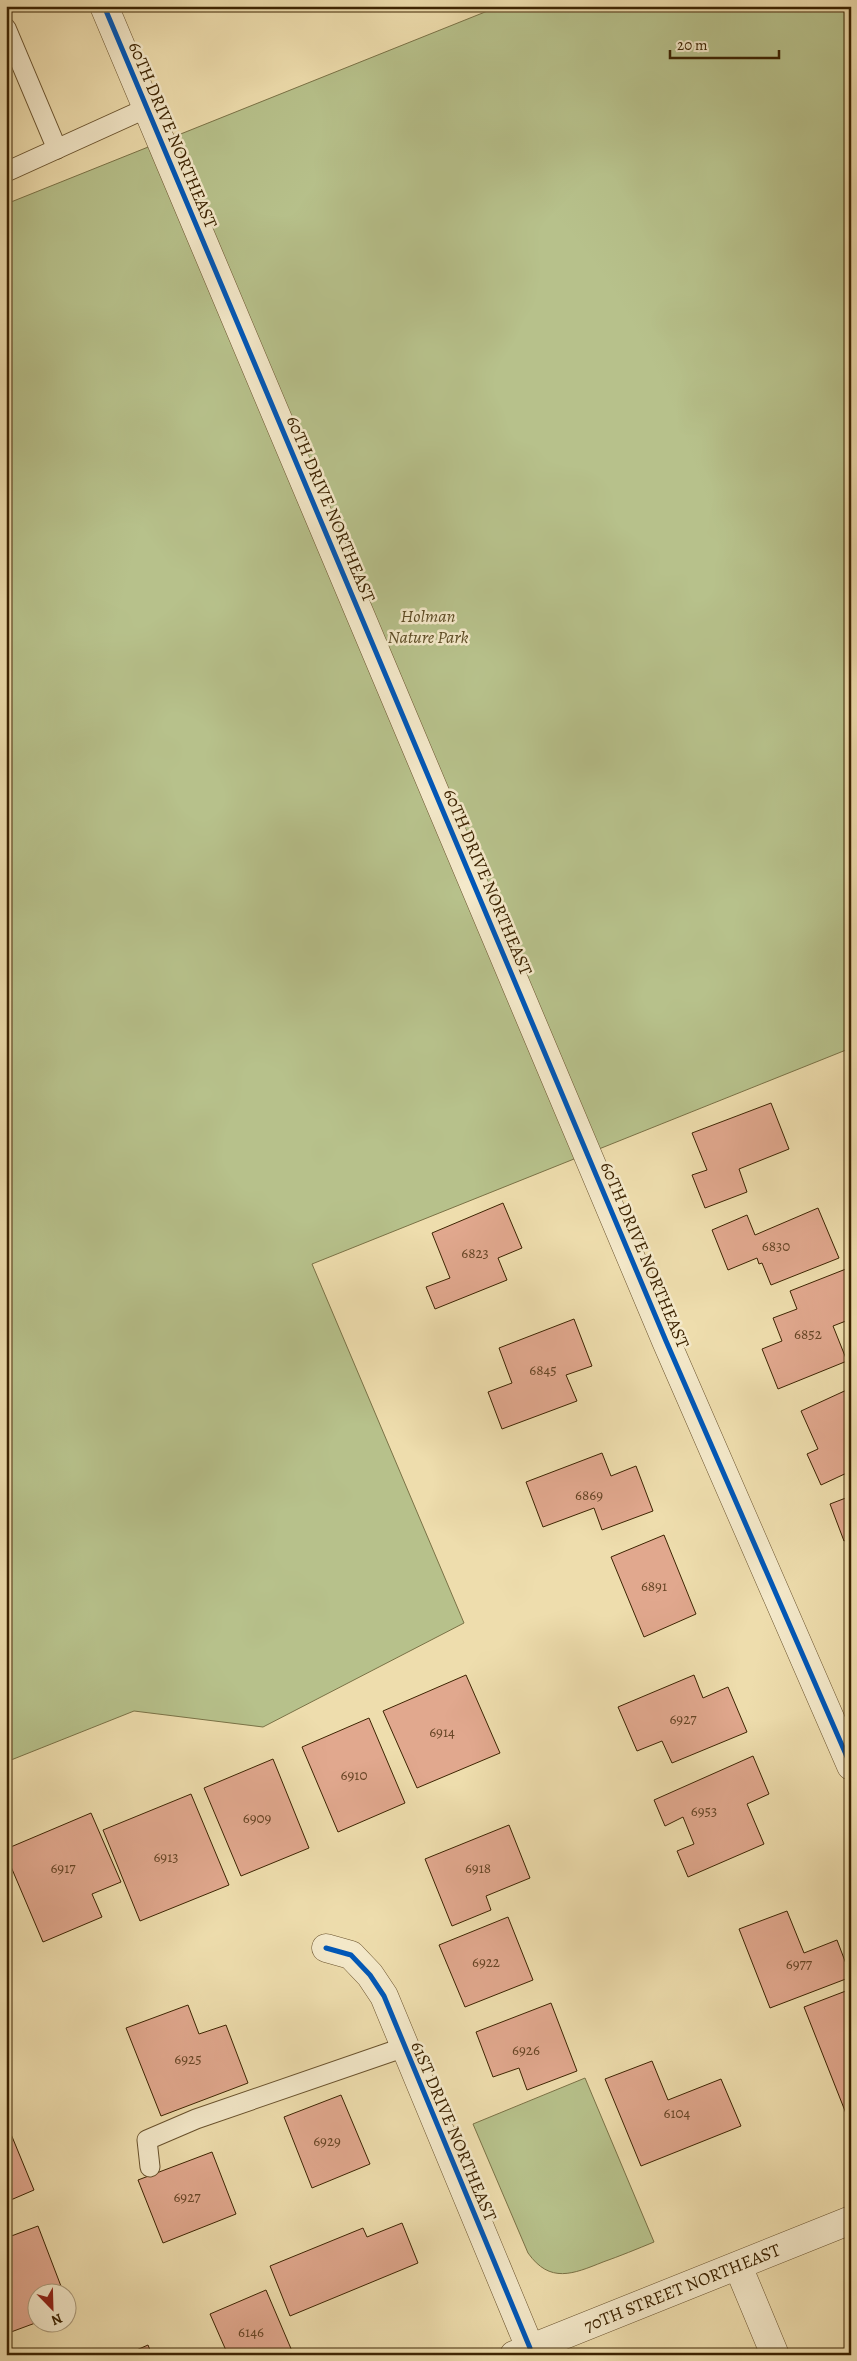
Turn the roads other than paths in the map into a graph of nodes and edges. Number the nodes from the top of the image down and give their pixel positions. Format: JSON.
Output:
{"nodes":[{"id":1,"x":104,"y":6,"type":"edge"},
{"id":2,"x":6,"y":28,"type":"edge"},
{"id":3,"x":147,"y":108,"type":"junction"},
{"id":4,"x":57,"y":149,"type":"junction"},
{"id":5,"x":6,"y":172,"type":"edge"},
{"id":6,"x":851,"y":1766,"type":"edge"},
{"id":7,"x":326,"y":1948,"type":"dead end"},
{"id":8,"x":405,"y":2047,"type":"junction"},
{"id":9,"x":150,"y":2166,"type":"dead end"},
{"id":10,"x":851,"y":2220,"type":"edge"},
{"id":11,"x":738,"y":2266,"type":"junction"},
{"id":12,"x":522,"y":2352,"type":"edge"},
{"id":13,"x":776,"y":2355,"type":"edge"}],
"edges":[{"from":1,"to":3,"type":"street","name":"60TH DRIVE NORTHEAST"},
{"from":2,"to":4,"type":"lane"},
{"from":3,"to":4,"type":"lane"},
{"from":3,"to":6,"type":"street","name":"60TH DRIVE NORTHEAST"},
{"from":4,"to":5,"type":"lane"},
{"from":7,"to":8,"type":"street","name":"61ST DRIVE NORTHEAST"},
{"from":8,"to":9,"type":"lane"},
{"from":8,"to":12,"type":"street","name":"61ST DRIVE NORTHEAST"},
{"from":10,"to":11,"type":"street","name":"70TH STREET NORTHEAST"},
{"from":11,"to":12,"type":"street","name":"70TH STREET NORTHEAST"},
{"from":11,"to":13,"type":"street"}]}
